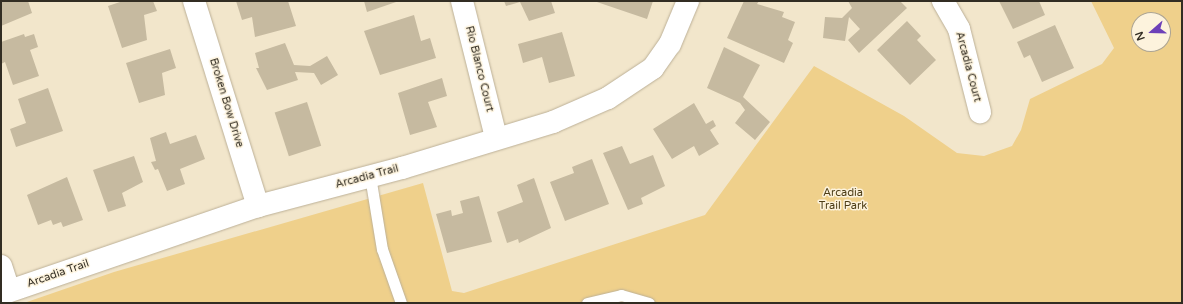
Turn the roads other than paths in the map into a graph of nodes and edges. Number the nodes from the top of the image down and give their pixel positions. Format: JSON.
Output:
{"nodes":[{"id":1,"x":194,"y":1,"type":"edge"},
{"id":2,"x":462,"y":1,"type":"edge"},
{"id":3,"x":688,"y":1,"type":"edge"},
{"id":4,"x":943,"y":1,"type":"edge"},
{"id":5,"x":980,"y":112,"type":"dead end"},
{"id":6,"x":496,"y":137,"type":"junction"},
{"id":7,"x":370,"y":176,"type":"junction"},
{"id":8,"x":258,"y":206,"type":"junction"},
{"id":9,"x":1,"y":266,"type":"edge"},
{"id":10,"x":5,"y":292,"type":"edge"},
{"id":11,"x":401,"y":303,"type":"edge"},
{"id":12,"x":587,"y":303,"type":"edge"},
{"id":13,"x":648,"y":303,"type":"edge"}],
"edges":[{"from":1,"to":8,"type":"street","name":"Broken Bow Drive"},
{"from":2,"to":6,"type":"street","name":"Rio Blanco Court"},
{"from":3,"to":6,"type":"street","name":"Arcadia Trail"},
{"from":4,"to":5,"type":"street","name":"Arcadia Court"},
{"from":6,"to":7,"type":"street","name":"Arcadia Trail"},
{"from":7,"to":8,"type":"street","name":"Arcadia Trail"},
{"from":7,"to":11,"type":"lane"},
{"from":8,"to":10,"type":"street","name":"Arcadia Trail"},
{"from":9,"to":10,"type":"street"},
{"from":12,"to":13,"type":"lane"}]}
